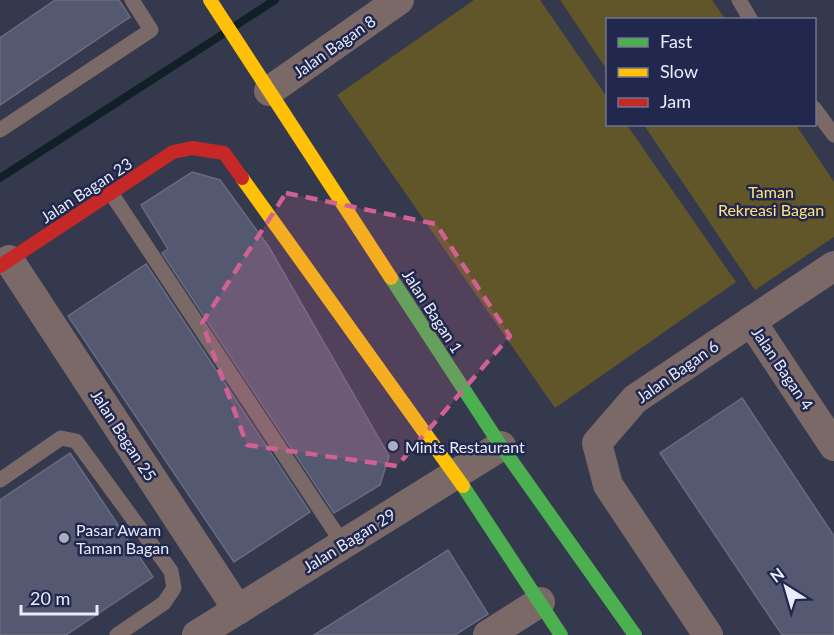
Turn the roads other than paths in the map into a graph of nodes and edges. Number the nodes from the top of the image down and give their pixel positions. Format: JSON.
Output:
{"nodes":[{"id":1,"x":132,"y":0,"type":"edge"},
{"id":2,"x":210,"y":0,"type":"edge"},
{"id":3,"x":399,"y":0,"type":"edge"},
{"id":4,"x":739,"y":0,"type":"edge"},
{"id":5,"x":750,"y":18,"type":"edge"},
{"id":6,"x":263,"y":80,"type":"junction"},
{"id":7,"x":816,"y":111,"type":"edge"},
{"id":8,"x":0,"y":130,"type":"edge"},
{"id":9,"x":834,"y":135,"type":"edge"},
{"id":10,"x":111,"y":193,"type":"junction"},
{"id":11,"x":5,"y":263,"type":"edge"},
{"id":12,"x":834,"y":266,"type":"edge"},
{"id":13,"x":751,"y":321,"type":"junction"},
{"id":14,"x":501,"y":446,"type":"junction"},
{"id":15,"x":834,"y":446,"type":"edge"},
{"id":16,"x":455,"y":474,"type":"junction"},
{"id":17,"x":0,"y":480,"type":"edge"},
{"id":18,"x":343,"y":544,"type":"junction"},
{"id":19,"x":540,"y":602,"type":"junction"},
{"id":20,"x":238,"y":610,"type":"junction"},
{"id":21,"x":117,"y":635,"type":"edge"},
{"id":22,"x":197,"y":635,"type":"edge"},
{"id":23,"x":488,"y":635,"type":"edge"},
{"id":24,"x":561,"y":635,"type":"edge"},
{"id":25,"x":635,"y":635,"type":"edge"},
{"id":26,"x":708,"y":635,"type":"edge"}],
"edges":[{"from":1,"to":8,"type":"lane"},
{"from":2,"to":6,"type":"street","name":"Jalan Bagan 1"},
{"from":3,"to":6,"type":"street","name":"Jalan Bagan 8"},
{"from":4,"to":5,"type":"lane"},
{"from":6,"to":14,"type":"street","name":"Jalan Bagan 1"},
{"from":7,"to":9,"type":"lane"},
{"from":10,"to":11,"type":"street","name":"Jalan Bagan 23"},
{"from":10,"to":16,"type":"street","name":"Jalan Bagan 23"},
{"from":10,"to":18,"type":"lane"},
{"from":11,"to":20,"type":"street","name":"Jalan Bagan 25"},
{"from":12,"to":13,"type":"street","name":"Jalan Bagan 6"},
{"from":13,"to":15,"type":"street","name":"Jalan Bagan 4"},
{"from":13,"to":26,"type":"street","name":"Jalan Bagan 6"},
{"from":14,"to":16,"type":"street","name":"Jalan Bagan 29"},
{"from":14,"to":25,"type":"street","name":"Jalan Bagan 1"},
{"from":16,"to":18,"type":"street","name":"Jalan Bagan 29"},
{"from":16,"to":19,"type":"street"},
{"from":17,"to":21,"type":"lane"},
{"from":18,"to":20,"type":"street","name":"Jalan Bagan 29"},
{"from":19,"to":23,"type":"street"},
{"from":19,"to":24,"type":"street"},
{"from":20,"to":22,"type":"street","name":"Jalan Bagan 29"}]}
